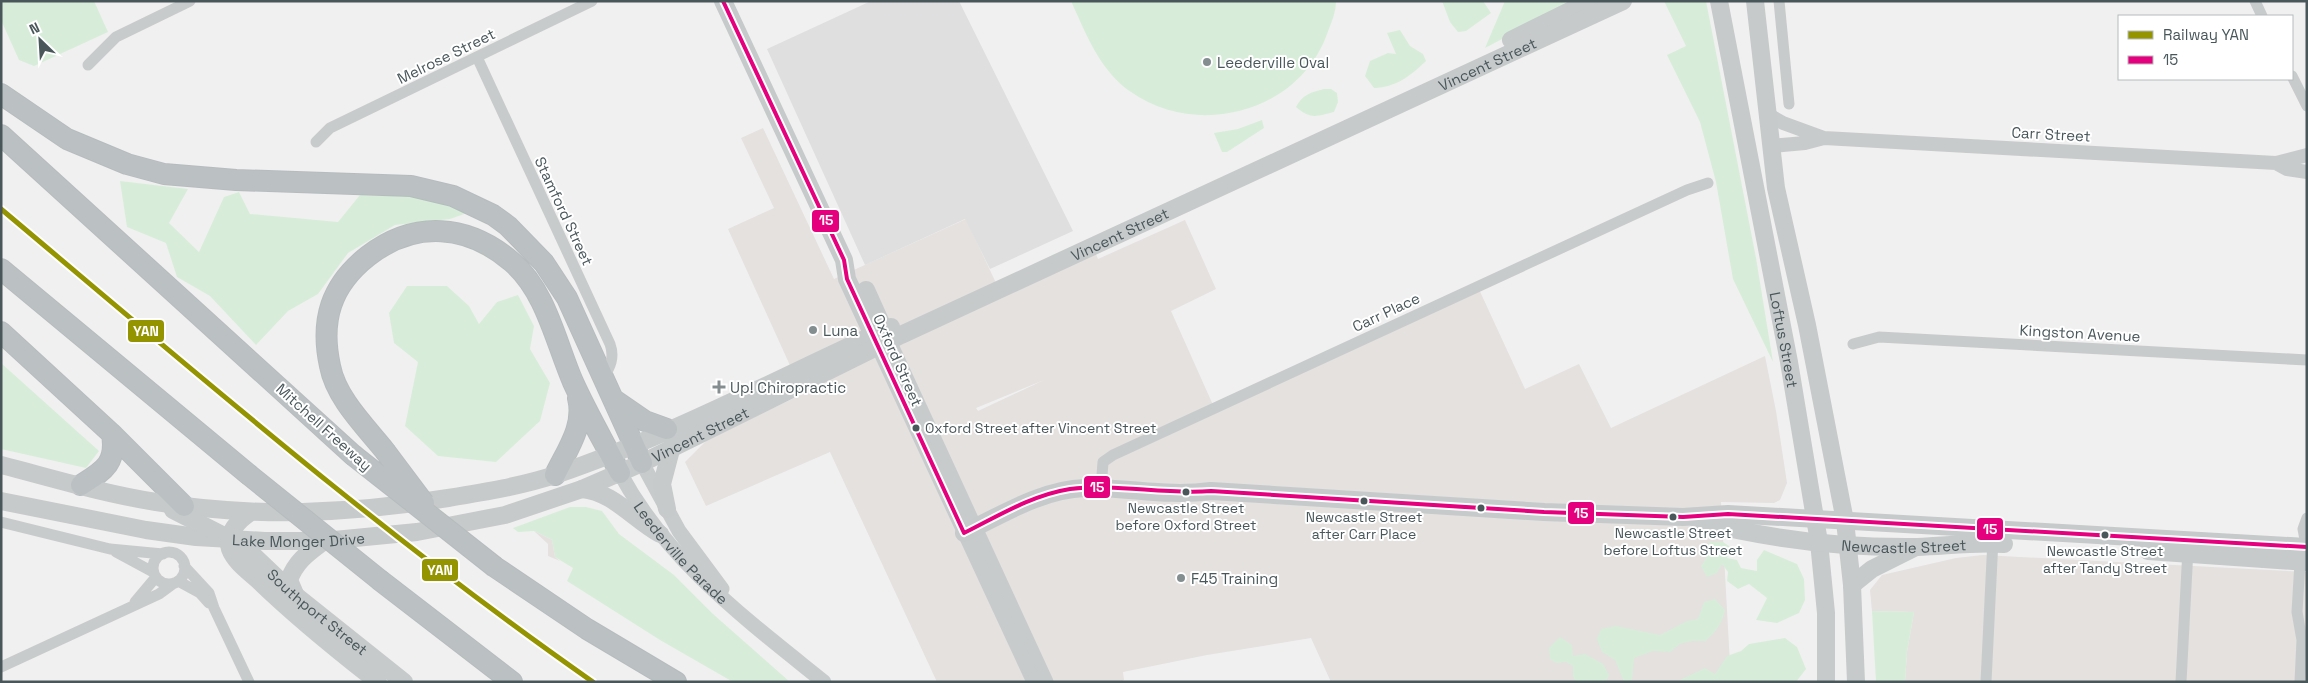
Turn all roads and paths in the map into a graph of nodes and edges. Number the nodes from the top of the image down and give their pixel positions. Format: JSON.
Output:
{"nodes":[{"id":1,"x":190,"y":1,"type":"edge"},
{"id":2,"x":592,"y":1,"type":"edge"},
{"id":3,"x":723,"y":1,"type":"edge"},
{"id":4,"x":1624,"y":1,"type":"edge"},
{"id":5,"x":1719,"y":1,"type":"edge"},
{"id":6,"x":1755,"y":1,"type":"edge"},
{"id":7,"x":1779,"y":1,"type":"edge"},
{"id":8,"x":2255,"y":1,"type":"edge"},
{"id":9,"x":1594,"y":7,"type":"edge"},
{"id":10,"x":2262,"y":15,"type":"edge"},
{"id":11,"x":1782,"y":35,"type":"junction"},
{"id":12,"x":1760,"y":37,"type":"junction"},
{"id":13,"x":477,"y":57,"type":"junction"},
{"id":14,"x":88,"y":65,"type":"dead end"},
{"id":15,"x":2293,"y":78,"type":"edge"},
{"id":16,"x":1,"y":94,"type":"edge"},
{"id":17,"x":1789,"y":104,"type":"dead end"},
{"id":18,"x":2307,"y":106,"type":"edge"},
{"id":19,"x":1767,"y":114,"type":"junction"},
{"id":20,"x":1,"y":135,"type":"edge"},
{"id":21,"x":1824,"y":138,"type":"junction"},
{"id":22,"x":316,"y":142,"type":"dead end"},
{"id":23,"x":1771,"y":146,"type":"junction"},
{"id":24,"x":2307,"y":156,"type":"edge"},
{"id":25,"x":2276,"y":163,"type":"junction"},
{"id":26,"x":2307,"y":172,"type":"edge"},
{"id":27,"x":1708,"y":183,"type":"dead end"},
{"id":28,"x":1,"y":269,"type":"edge"},
{"id":29,"x":1,"y":332,"type":"edge"},
{"id":30,"x":881,"y":338,"type":"junction"},
{"id":31,"x":1853,"y":344,"type":"dead end"},
{"id":32,"x":2307,"y":360,"type":"edge"},
{"id":33,"x":604,"y":379,"type":"junction"},
{"id":34,"x":573,"y":382,"type":"junction"},
{"id":35,"x":612,"y":399,"type":"junction"},
{"id":36,"x":112,"y":434,"type":"junction"},
{"id":37,"x":670,"y":438,"type":"junction"},
{"id":38,"x":633,"y":444,"type":"junction"},
{"id":39,"x":610,"y":454,"type":"junction"},
{"id":40,"x":642,"y":463,"type":"junction"},
{"id":41,"x":1,"y":465,"type":"edge"},
{"id":42,"x":620,"y":472,"type":"junction"},
{"id":43,"x":555,"y":475,"type":"junction"},
{"id":44,"x":1101,"y":483,"type":"junction"},
{"id":45,"x":81,"y":485,"type":"junction"},
{"id":46,"x":582,"y":489,"type":"junction"},
{"id":47,"x":1,"y":501,"type":"edge"},
{"id":48,"x":156,"y":502,"type":"junction"},
{"id":49,"x":184,"y":506,"type":"junction"},
{"id":50,"x":666,"y":509,"type":"junction"},
{"id":51,"x":251,"y":512,"type":"junction"},
{"id":52,"x":1683,"y":517,"type":"junction"},
{"id":53,"x":1815,"y":519,"type":"junction"},
{"id":54,"x":198,"y":521,"type":"junction"},
{"id":55,"x":1845,"y":521,"type":"junction"},
{"id":56,"x":1,"y":522,"type":"edge"},
{"id":57,"x":2305,"y":524,"type":"edge"},
{"id":58,"x":442,"y":526,"type":"junction"},
{"id":59,"x":968,"y":526,"type":"junction"},
{"id":60,"x":660,"y":534,"type":"junction"},
{"id":61,"x":225,"y":536,"type":"junction"},
{"id":62,"x":1993,"y":537,"type":"junction"},
{"id":63,"x":324,"y":541,"type":"junction"},
{"id":64,"x":1819,"y":542,"type":"junction"},
{"id":65,"x":1848,"y":544,"type":"junction"},
{"id":66,"x":1917,"y":547,"type":"junction"},
{"id":67,"x":2188,"y":547,"type":"junction"},
{"id":68,"x":110,"y":549,"type":"junction"},
{"id":69,"x":2303,"y":553,"type":"edge"},
{"id":70,"x":163,"y":554,"type":"junction"},
{"id":71,"x":184,"y":566,"type":"junction"},
{"id":72,"x":155,"y":575,"type":"junction"},
{"id":73,"x":176,"y":582,"type":"junction"},
{"id":74,"x":1852,"y":585,"type":"junction"},
{"id":75,"x":295,"y":595,"type":"junction"},
{"id":76,"x":133,"y":606,"type":"junction"},
{"id":77,"x":214,"y":608,"type":"junction"},
{"id":78,"x":753,"y":624,"type":"junction"},
{"id":79,"x":2307,"y":629,"type":"edge"},
{"id":80,"x":2302,"y":640,"type":"junction"},
{"id":81,"x":1,"y":667,"type":"edge"},
{"id":82,"x":249,"y":682,"type":"edge"},
{"id":83,"x":378,"y":682,"type":"edge"},
{"id":84,"x":404,"y":682,"type":"edge"},
{"id":85,"x":512,"y":682,"type":"edge"},
{"id":86,"x":676,"y":682,"type":"edge"},
{"id":87,"x":824,"y":682,"type":"edge"},
{"id":88,"x":1034,"y":682,"type":"edge"},
{"id":89,"x":1046,"y":682,"type":"edge"},
{"id":90,"x":1826,"y":682,"type":"edge"},
{"id":91,"x":1856,"y":682,"type":"edge"},
{"id":92,"x":1986,"y":682,"type":"edge"},
{"id":93,"x":2182,"y":682,"type":"edge"},
{"id":94,"x":2300,"y":682,"type":"edge"}],
"edges":[{"from":1,"to":14,"type":"street"},
{"from":2,"to":13,"type":"street","name":"Melrose Street"},
{"from":3,"to":30,"type":"main road","name":"Oxford Street"},
{"from":4,"to":9,"type":"main road","name":"Vincent Street"},
{"from":5,"to":53,"type":"main road","name":"Loftus Street"},
{"from":6,"to":12,"type":"main road","name":"Loftus Street"},
{"from":7,"to":11,"type":"street"},
{"from":8,"to":10,"type":"street"},
{"from":9,"to":30,"type":"main road","name":"Vincent Street"},
{"from":9,"to":30,"type":"main road","name":"Vincent Street"},
{"from":11,"to":12,"type":"street"},
{"from":11,"to":17,"type":"street"},
{"from":12,"to":19,"type":"main road","name":"Loftus Street"},
{"from":13,"to":22,"type":"street","name":"Melrose Street"},
{"from":13,"to":33,"type":"street","name":"Stamford Street"},
{"from":15,"to":18,"type":"street"},
{"from":16,"to":33,"type":"highway"},
{"from":19,"to":21,"type":"street","name":"Carr Street"},
{"from":19,"to":23,"type":"main road","name":"Loftus Street"},
{"from":20,"to":58,"type":"highway","name":"Mitchell Freeway","bridge":true},
{"from":21,"to":23,"type":"street","name":"Carr Street"},
{"from":21,"to":25,"type":"street","name":"Carr Street"},
{"from":23,"to":55,"type":"main road","name":"Loftus Street"},
{"from":24,"to":25,"type":"street","name":"Carr Street"},
{"from":25,"to":26,"type":"street","name":"Carr Street"},
{"from":27,"to":44,"type":"street","name":"Carr Place"},
{"from":28,"to":85,"type":"highway","bridge":true},
{"from":29,"to":36,"type":"highway"},
{"from":30,"to":37,"type":"main road","name":"Vincent Street"},
{"from":30,"to":59,"type":"main road","name":"Oxford Street"},
{"from":31,"to":32,"type":"street","name":"Kingston Avenue"},
{"from":33,"to":35,"type":"highway"},
{"from":34,"to":39,"type":"highway"},
{"from":34,"to":43,"type":"highway"},
{"from":34,"to":58,"type":"highway","bridge":true},
{"from":35,"to":37,"type":"highway"},
{"from":35,"to":38,"type":"highway"},
{"from":36,"to":45,"type":"highway"},
{"from":36,"to":49,"type":"highway"},
{"from":37,"to":38,"type":"main road","name":"Vincent Street"},
{"from":37,"to":40,"type":"main road","name":"Vincent Street"},
{"from":37,"to":50,"type":"main road"},
{"from":38,"to":39,"type":"main road","name":"Vincent Street"},
{"from":38,"to":40,"type":"highway"},
{"from":39,"to":42,"type":"highway"},
{"from":39,"to":43,"type":"main road","name":"Lake Monger Drive"},
{"from":40,"to":42,"type":"main road","name":"Vincent Street"},
{"from":40,"to":50,"type":"main road","name":"Leederville Parade"},
{"from":41,"to":45,"type":"main road","name":"Lake Monger Drive"},
{"from":42,"to":46,"type":"main road","name":"Lake Monger Drive"},
{"from":42,"to":60,"type":"main road","name":"Leederville Parade"},
{"from":43,"to":51,"type":"main road","name":"Lake Monger Drive"},
{"from":44,"to":52,"type":"main road","name":"Newcastle Street"},
{"from":44,"to":59,"type":"main road","name":"Newcastle Street"},
{"from":45,"to":48,"type":"main road","name":"Lake Monger Drive"},
{"from":46,"to":60,"type":"main road"},
{"from":46,"to":63,"type":"main road","name":"Lake Monger Drive"},
{"from":47,"to":61,"type":"main road","name":"Lake Monger Drive"},
{"from":48,"to":49,"type":"main road","name":"Lake Monger Drive"},
{"from":48,"to":54,"type":"main road","name":"Southport Street"},
{"from":49,"to":51,"type":"main road","name":"Lake Monger Drive"},
{"from":49,"to":54,"type":"main road","name":"Southport Street"},
{"from":49,"to":61,"type":"main road","name":"Southport Street"},
{"from":50,"to":78,"type":"main road","name":"Leederville Parade"},
{"from":51,"to":61,"type":"main road"},
{"from":52,"to":53,"type":"main road","name":"Newcastle Street"},
{"from":52,"to":64,"type":"main road","name":"Newcastle Street"},
{"from":53,"to":55,"type":"main road","name":"Newcastle Street"},
{"from":53,"to":64,"type":"main road","name":"Loftus Street"},
{"from":54,"to":61,"type":"main road","name":"Southport Street"},
{"from":55,"to":62,"type":"main road","name":"Newcastle Street"},
{"from":55,"to":65,"type":"main road","name":"Loftus Street"},
{"from":56,"to":68,"type":"street"},
{"from":57,"to":69,"type":"street"},
{"from":58,"to":86,"type":"highway","name":"Mitchell Freeway","bridge":true},
{"from":59,"to":88,"type":"main road","name":"Oxford Street"},
{"from":59,"to":89,"type":"main road","name":"Oxford Street"},
{"from":60,"to":78,"type":"main road","name":"Leederville Parade"},
{"from":61,"to":63,"type":"main road","name":"Lake Monger Drive"},
{"from":61,"to":75,"type":"main road","name":"Southport Street"},
{"from":61,"to":83,"type":"main road","name":"Southport Street"},
{"from":62,"to":66,"type":"main road","name":"Newcastle Street"},
{"from":62,"to":67,"type":"main road","name":"Newcastle Street"},
{"from":62,"to":92,"type":"street"},
{"from":63,"to":75,"type":"main road"},
{"from":64,"to":65,"type":"main road","name":"Newcastle Street"},
{"from":64,"to":90,"type":"main road","name":"Loftus Street"},
{"from":65,"to":66,"type":"main road","name":"Newcastle Street"},
{"from":65,"to":74,"type":"main road","name":"Loftus Street"},
{"from":66,"to":74,"type":"main road"},
{"from":67,"to":69,"type":"main road","name":"Newcastle Street"},
{"from":67,"to":93,"type":"street"},
{"from":68,"to":70,"type":"street"},
{"from":68,"to":72,"type":"street"},
{"from":69,"to":80,"type":"street"},
{"from":70,"to":71,"type":"street"},
{"from":70,"to":72,"type":"street"},
{"from":71,"to":73,"type":"street"},
{"from":71,"to":77,"type":"street"},
{"from":72,"to":73,"type":"street"},
{"from":72,"to":76,"type":"street"},
{"from":73,"to":76,"type":"street"},
{"from":73,"to":77,"type":"street"},
{"from":74,"to":91,"type":"main road","name":"Loftus Street"},
{"from":75,"to":84,"type":"main road","name":"Southport Street"},
{"from":76,"to":81,"type":"street"},
{"from":77,"to":82,"type":"street"},
{"from":78,"to":87,"type":"main road","name":"Leederville Parade"},
{"from":79,"to":80,"type":"street"},
{"from":80,"to":94,"type":"street"}]}
